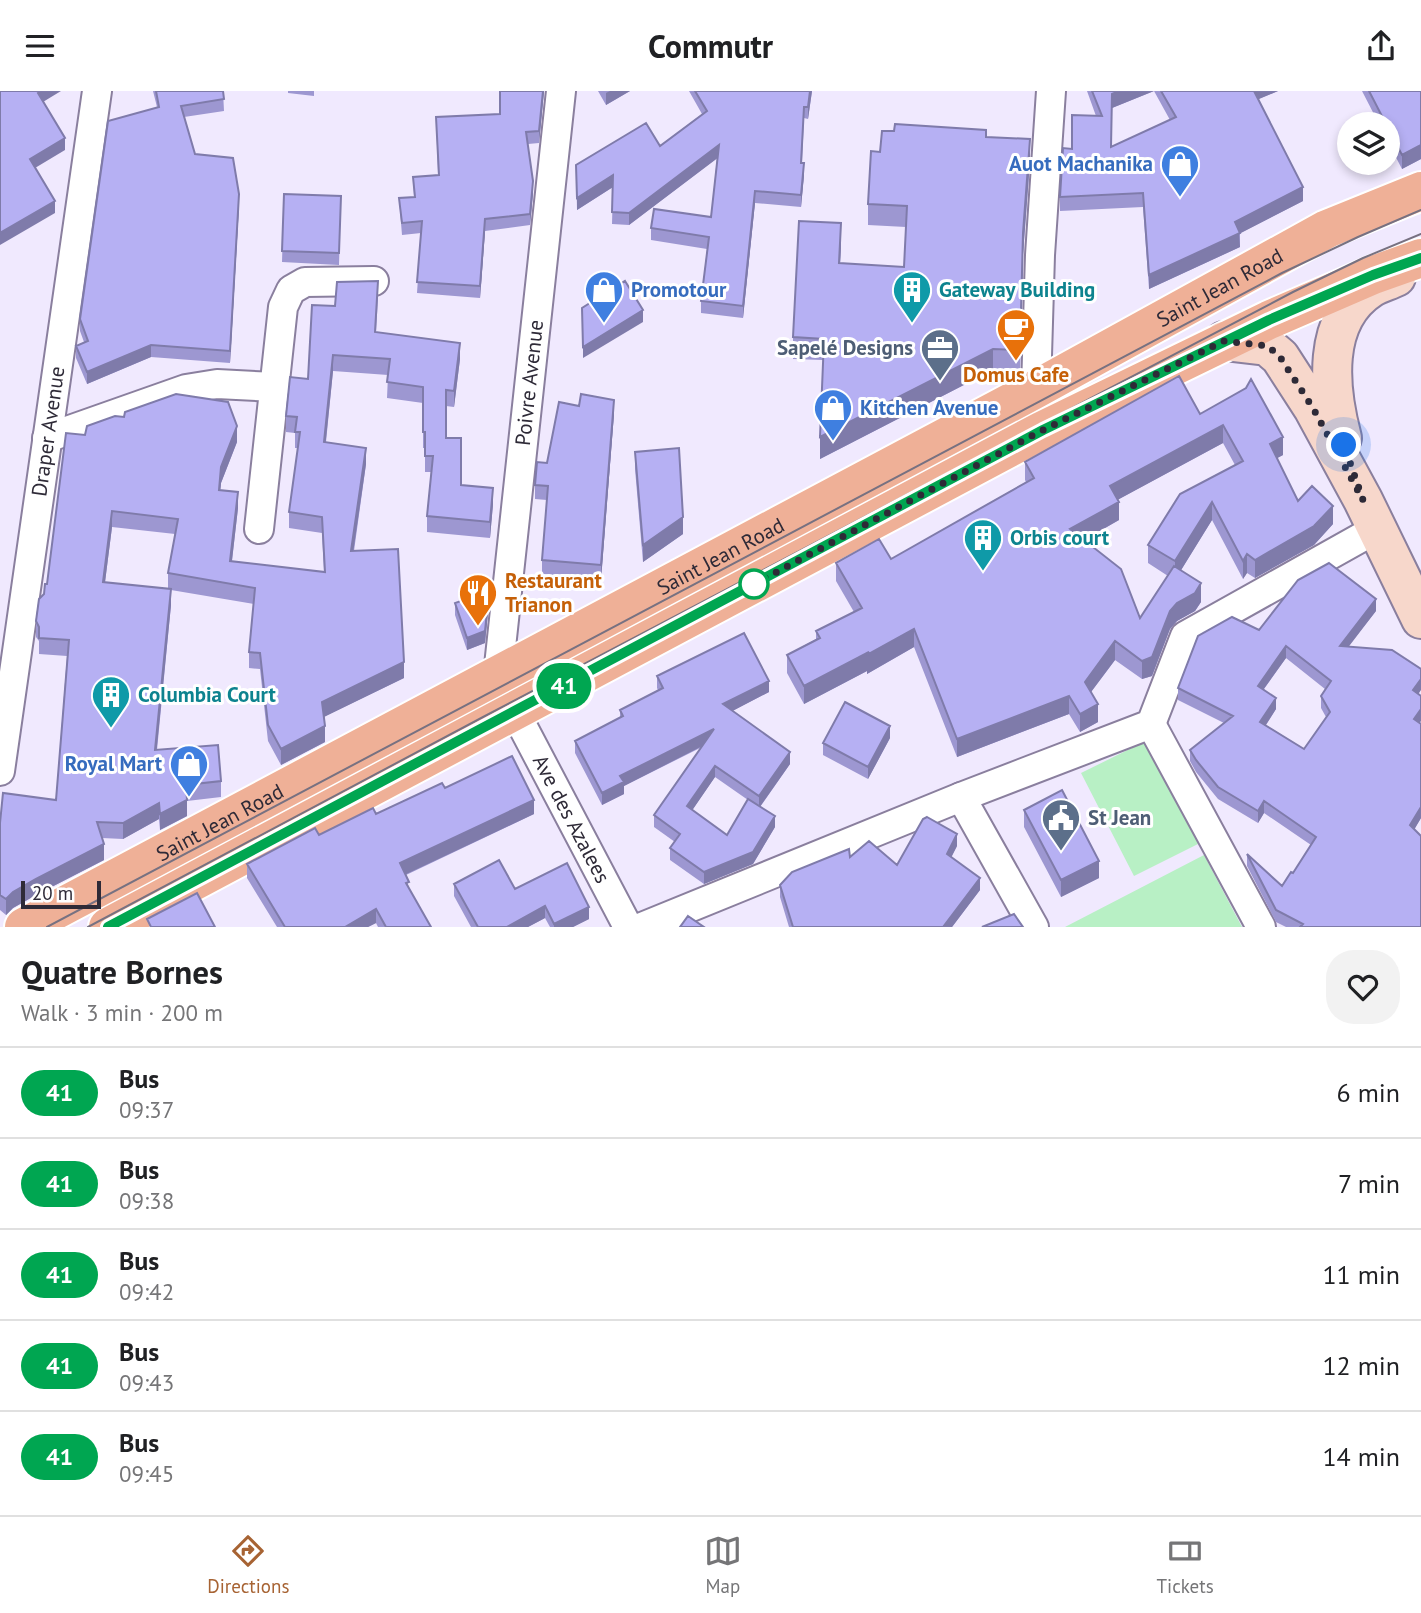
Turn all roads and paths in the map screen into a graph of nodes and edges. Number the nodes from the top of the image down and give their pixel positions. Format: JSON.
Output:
{"nodes":[{"id":1,"x":97,"y":91,"type":"edge"},
{"id":2,"x":561,"y":91,"type":"edge"},
{"id":3,"x":1051,"y":91,"type":"edge"},
{"id":4,"x":1421,"y":191,"type":"edge"},
{"id":5,"x":1421,"y":258,"type":"edge"},
{"id":6,"x":1421,"y":267,"type":"edge"},
{"id":7,"x":374,"y":281,"type":"edge"},
{"id":8,"x":1224,"y":341,"type":"junction"},
{"id":9,"x":275,"y":387,"type":"junction"},
{"id":10,"x":1036,"y":389,"type":"junction"},
{"id":11,"x":47,"y":438,"type":"junction"},
{"id":12,"x":1371,"y":514,"type":"junction"},
{"id":13,"x":259,"y":530,"type":"dead end"},
{"id":14,"x":1421,"y":619,"type":"edge"},
{"id":15,"x":498,"y":675,"type":"junction"},
{"id":16,"x":515,"y":712,"type":"junction"},
{"id":17,"x":1151,"y":724,"type":"junction"},
{"id":18,"x":0,"y":771,"type":"edge"},
{"id":19,"x":961,"y":797,"type":"junction"},
{"id":20,"x":24,"y":927,"type":"edge"},
{"id":21,"x":108,"y":927,"type":"edge"},
{"id":22,"x":628,"y":927,"type":"edge"},
{"id":23,"x":642,"y":927,"type":"edge"},
{"id":24,"x":1034,"y":927,"type":"edge"},
{"id":25,"x":1261,"y":927,"type":"edge"}],
"edges":[{"from":1,"to":11,"type":"street","name":"Draper Avenue"},
{"from":2,"to":15,"type":"street","name":"Poivre Avenue"},
{"from":3,"to":10,"type":"street"},
{"from":4,"to":10,"type":"main road","name":"Saint Jean Road"},
{"from":5,"to":8,"type":"main road","name":"Saint Jean Road"},
{"from":6,"to":12,"type":"main road"},
{"from":7,"to":9,"type":"street"},
{"from":8,"to":12,"type":"main road"},
{"from":8,"to":16,"type":"main road","name":"Saint Jean Road"},
{"from":9,"to":11,"type":"street"},
{"from":9,"to":13,"type":"street"},
{"from":10,"to":15,"type":"main road","name":"Saint Jean Road"},
{"from":11,"to":18,"type":"street","name":"Draper Avenue"},
{"from":12,"to":14,"type":"main road"},
{"from":12,"to":17,"type":"street"},
{"from":15,"to":20,"type":"main road","name":"Saint Jean Road"},
{"from":16,"to":21,"type":"main road","name":"Saint Jean Road"},
{"from":16,"to":22,"type":"street","name":"Ave des Azalees"},
{"from":17,"to":19,"type":"street"},
{"from":17,"to":25,"type":"street"},
{"from":19,"to":23,"type":"street"},
{"from":19,"to":24,"type":"street"}]}
